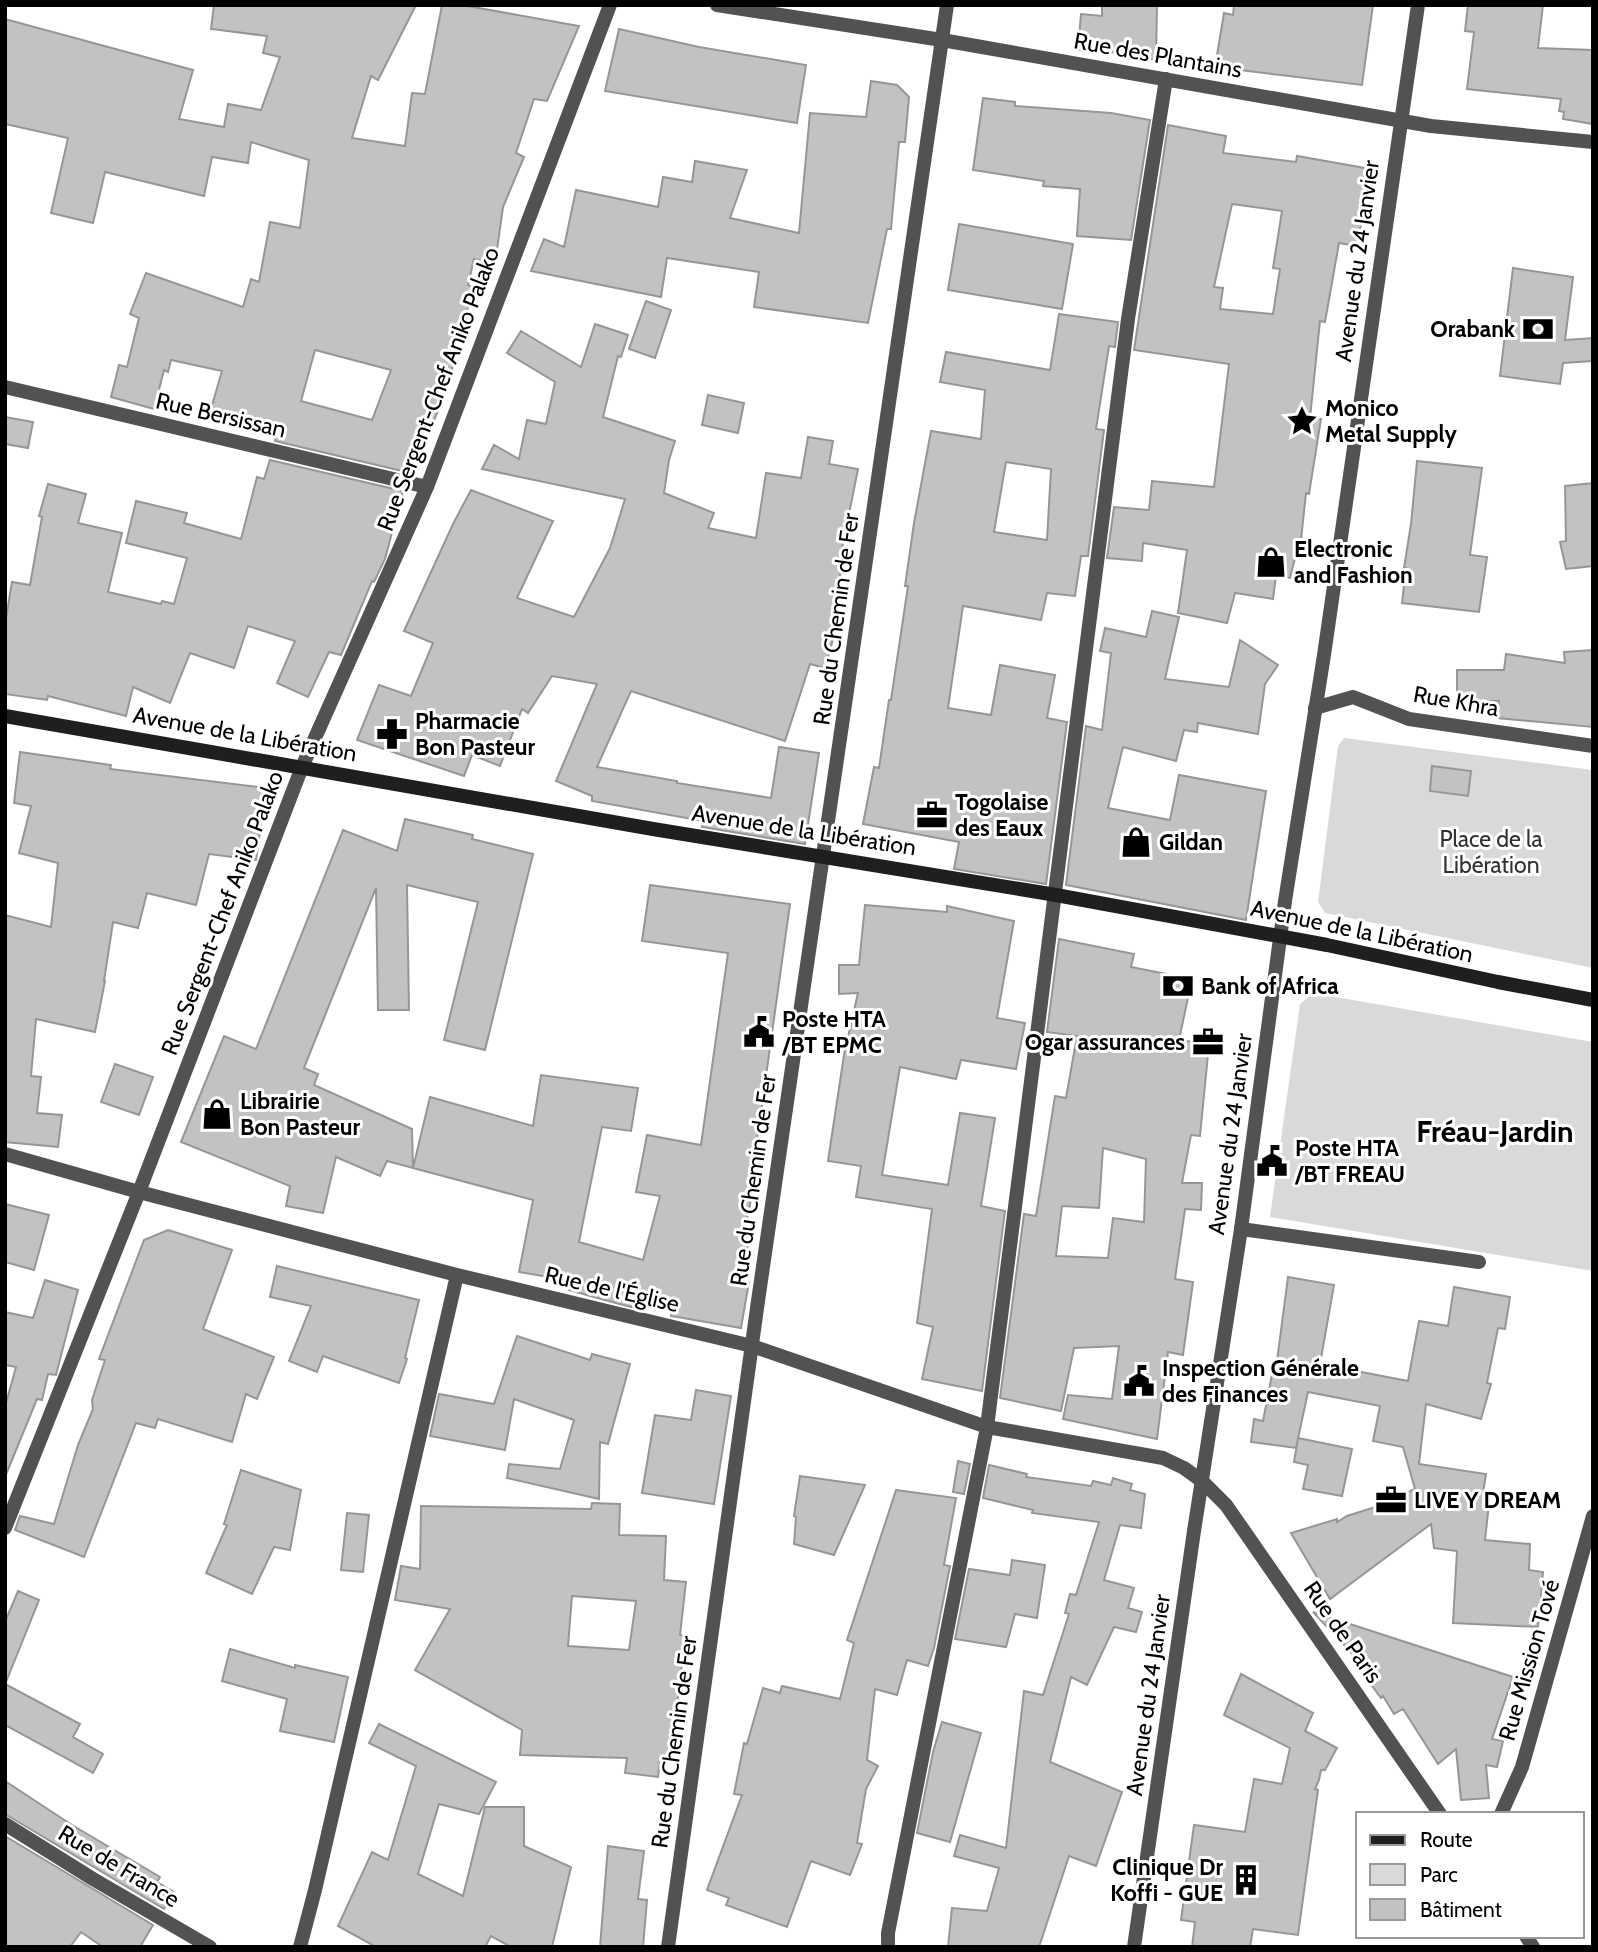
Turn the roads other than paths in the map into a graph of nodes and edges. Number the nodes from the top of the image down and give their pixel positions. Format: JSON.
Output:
{"nodes":[{"id":1,"x":610,"y":5,"type":"edge"},
{"id":2,"x":717,"y":5,"type":"edge"},
{"id":3,"x":947,"y":5,"type":"edge"},
{"id":4,"x":1418,"y":5,"type":"edge"},
{"id":5,"x":942,"y":40,"type":"junction"},
{"id":6,"x":1166,"y":79,"type":"junction"},
{"id":7,"x":1401,"y":120,"type":"junction"},
{"id":8,"x":1593,"y":142,"type":"edge"},
{"id":9,"x":5,"y":387,"type":"edge"},
{"id":10,"x":427,"y":487,"type":"junction"},
{"id":11,"x":1315,"y":708,"type":"junction"},
{"id":12,"x":5,"y":716,"type":"edge"},
{"id":13,"x":1593,"y":746,"type":"edge"},
{"id":14,"x":302,"y":766,"type":"junction"},
{"id":15,"x":823,"y":857,"type":"junction"},
{"id":16,"x":1056,"y":895,"type":"junction"},
{"id":17,"x":1281,"y":936,"type":"junction"},
{"id":18,"x":1593,"y":1000,"type":"edge"},
{"id":19,"x":5,"y":1154,"type":"edge"},
{"id":20,"x":139,"y":1192,"type":"junction"},
{"id":21,"x":1241,"y":1229,"type":"junction"},
{"id":22,"x":1479,"y":1262,"type":"dead end"},
{"id":23,"x":457,"y":1275,"type":"junction"},
{"id":24,"x":752,"y":1346,"type":"junction"},
{"id":25,"x":987,"y":1427,"type":"junction"},
{"id":26,"x":1202,"y":1481,"type":"junction"},
{"id":27,"x":1593,"y":1516,"type":"edge"},
{"id":28,"x":5,"y":1528,"type":"edge"},
{"id":29,"x":1439,"y":1812,"type":"edge"},
{"id":30,"x":1502,"y":1812,"type":"edge"},
{"id":31,"x":5,"y":1824,"type":"edge"},
{"id":32,"x":210,"y":1947,"type":"edge"},
{"id":33,"x":300,"y":1947,"type":"edge"},
{"id":34,"x":668,"y":1947,"type":"edge"},
{"id":35,"x":888,"y":1947,"type":"edge"},
{"id":36,"x":1134,"y":1947,"type":"edge"}],
"edges":[{"from":1,"to":10,"type":"street","name":"Rue Sergent-Chef Aniko Palako"},
{"from":2,"to":5,"type":"street","name":"Rue des Plantains"},
{"from":3,"to":5,"type":"street","name":"Rue du Chemin de Fer"},
{"from":4,"to":7,"type":"street","name":"Avenue du 24 Janvier"},
{"from":5,"to":6,"type":"street","name":"Rue des Plantains"},
{"from":5,"to":15,"type":"street","name":"Rue du Chemin de Fer"},
{"from":6,"to":7,"type":"street","name":"Rue des Plantains"},
{"from":6,"to":16,"type":"street"},
{"from":7,"to":8,"type":"street","name":"Rue des Plantains"},
{"from":7,"to":11,"type":"street","name":"Avenue du 24 Janvier"},
{"from":9,"to":10,"type":"street","name":"Rue Bersissan"},
{"from":10,"to":14,"type":"street","name":"Rue Sergent-Chef Aniko Palako"},
{"from":11,"to":13,"type":"street","name":"Rue Khra"},
{"from":11,"to":17,"type":"street","name":"Avenue du 24 Janvier"},
{"from":12,"to":14,"type":"main road","name":"Avenue de la Libération"},
{"from":14,"to":15,"type":"main road","name":"Avenue de la Libération"},
{"from":14,"to":20,"type":"street","name":"Rue Sergent-Chef Aniko Palako"},
{"from":15,"to":16,"type":"main road","name":"Avenue de la Libération"},
{"from":15,"to":24,"type":"street","name":"Rue du Chemin de Fer"},
{"from":16,"to":17,"type":"main road","name":"Avenue de la Libération"},
{"from":16,"to":25,"type":"street"},
{"from":17,"to":18,"type":"main road","name":"Avenue de la Libération"},
{"from":17,"to":21,"type":"street","name":"Avenue du 24 Janvier"},
{"from":19,"to":20,"type":"street","name":"Rue de l'Église"},
{"from":20,"to":23,"type":"street","name":"Rue de l'Église"},
{"from":20,"to":28,"type":"street","name":"Rue Sergent-Chef Aniko Palako"},
{"from":21,"to":22,"type":"street"},
{"from":21,"to":26,"type":"street","name":"Avenue du 24 Janvier"},
{"from":23,"to":24,"type":"street","name":"Rue de l'Église"},
{"from":23,"to":33,"type":"street"},
{"from":24,"to":25,"type":"street","name":"Rue de l'Église"},
{"from":24,"to":34,"type":"street","name":"Rue du Chemin de Fer"},
{"from":25,"to":26,"type":"street","name":"Rue de l'Église"},
{"from":25,"to":35,"type":"street"},
{"from":26,"to":29,"type":"street","name":"Rue de Paris"},
{"from":26,"to":36,"type":"street","name":"Avenue du 24 Janvier"},
{"from":27,"to":30,"type":"street","name":"Rue Mission Tové"},
{"from":31,"to":32,"type":"street","name":"Rue de France"}]}
